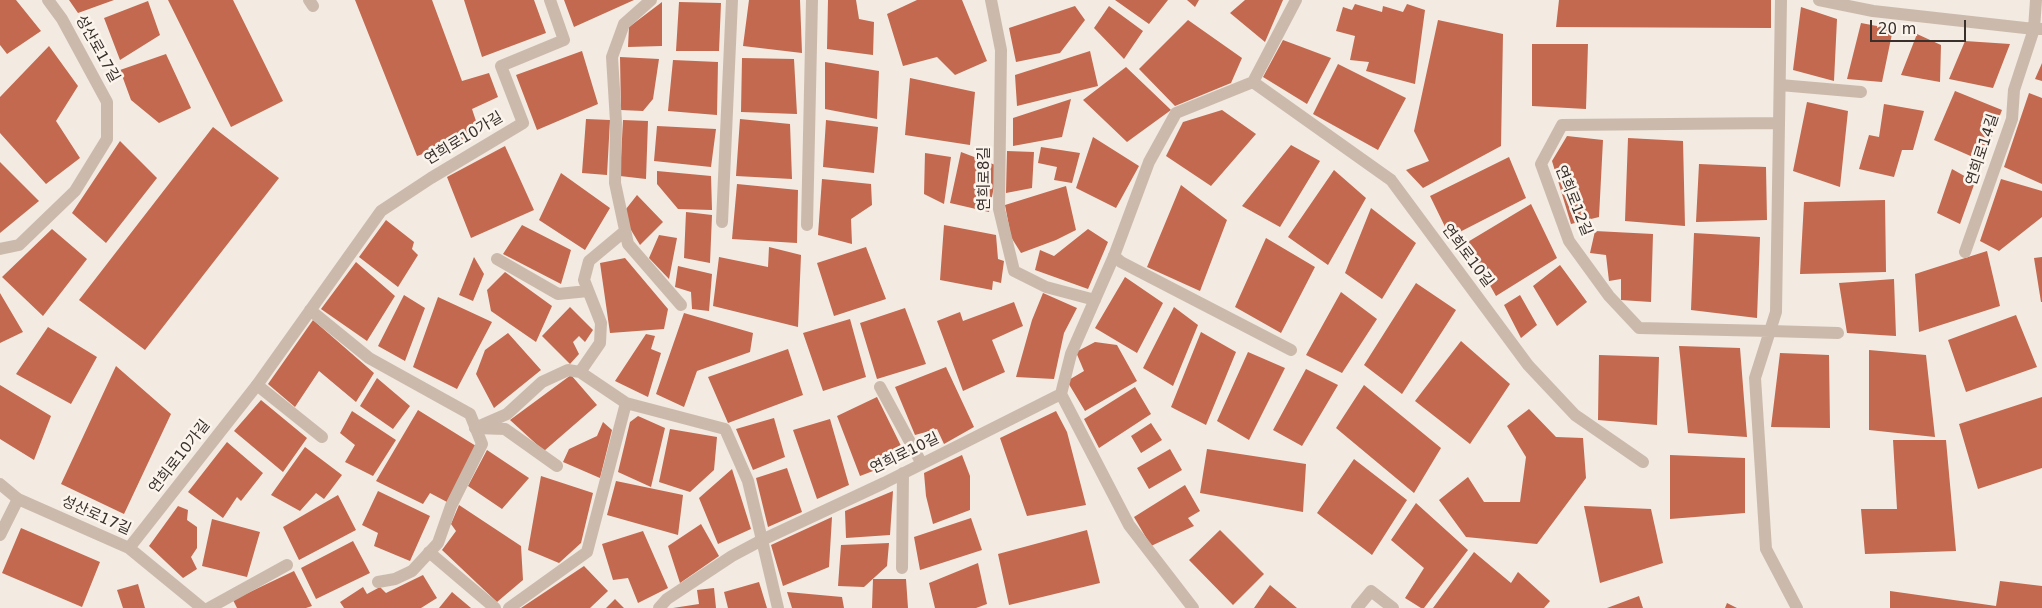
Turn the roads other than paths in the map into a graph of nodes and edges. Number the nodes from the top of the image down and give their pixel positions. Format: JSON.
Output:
{"nodes":[{"id":1,"x":48,"y":0,"type":"edge"},
{"id":2,"x":550,"y":0,"type":"edge"},
{"id":3,"x":651,"y":0,"type":"edge"},
{"id":4,"x":732,"y":0,"type":"edge"},
{"id":5,"x":812,"y":0,"type":"edge"},
{"id":6,"x":991,"y":0,"type":"edge"},
{"id":7,"x":1296,"y":0,"type":"edge"},
{"id":8,"x":1781,"y":0,"type":"edge"},
{"id":9,"x":1819,"y":0,"type":"edge"},
{"id":10,"x":2036,"y":0,"type":"edge"},
{"id":11,"x":2038,"y":29,"type":"edge"},
{"id":12,"x":1253,"y":82,"type":"junction"},
{"id":13,"x":1780,"y":86,"type":"junction"},
{"id":14,"x":1860,"y":92,"type":"dead end"},
{"id":15,"x":1779,"y":123,"type":"junction"},
{"id":16,"x":722,"y":222,"type":"dead end"},
{"id":17,"x":807,"y":225,"type":"dead end"},
{"id":18,"x":625,"y":231,"type":"junction"},
{"id":19,"x":0,"y":249,"type":"edge"},
{"id":20,"x":1965,"y":252,"type":"dead end"},
{"id":21,"x":1114,"y":256,"type":"junction"},
{"id":22,"x":497,"y":259,"type":"dead end"},
{"id":23,"x":588,"y":291,"type":"junction"},
{"id":24,"x":1095,"y":300,"type":"junction"},
{"id":25,"x":681,"y":305,"type":"dead end"},
{"id":26,"x":310,"y":310,"type":"junction"},
{"id":27,"x":1770,"y":331,"type":"junction"},
{"id":28,"x":1838,"y":333,"type":"dead end"},
{"id":29,"x":1291,"y":350,"type":"dead end"},
{"id":30,"x":580,"y":372,"type":"junction"},
{"id":31,"x":257,"y":385,"type":"junction"},
{"id":32,"x":880,"y":387,"type":"dead end"},
{"id":33,"x":1061,"y":394,"type":"junction"},
{"id":34,"x":626,"y":403,"type":"junction"},
{"id":35,"x":476,"y":428,"type":"junction"},
{"id":36,"x":322,"y":438,"type":"dead end"},
{"id":37,"x":1643,"y":462,"type":"dead end"},
{"id":38,"x":922,"y":464,"type":"junction"},
{"id":39,"x":557,"y":466,"type":"dead end"},
{"id":40,"x":903,"y":473,"type":"junction"},
{"id":41,"x":0,"y":484,"type":"edge"},
{"id":42,"x":18,"y":499,"type":"junction"},
{"id":43,"x":0,"y":534,"type":"edge"},
{"id":44,"x":762,"y":540,"type":"junction"},
{"id":45,"x":130,"y":548,"type":"junction"},
{"id":46,"x":429,"y":552,"type":"junction"},
{"id":47,"x":287,"y":566,"type":"dead end"},
{"id":48,"x":902,"y":568,"type":"dead end"},
{"id":49,"x":378,"y":582,"type":"dead end"},
{"id":50,"x":202,"y":608,"type":"edge"},
{"id":51,"x":210,"y":608,"type":"edge"},
{"id":52,"x":494,"y":608,"type":"edge"},
{"id":53,"x":509,"y":608,"type":"edge"},
{"id":54,"x":658,"y":608,"type":"edge"},
{"id":55,"x":778,"y":608,"type":"edge"},
{"id":56,"x":1193,"y":608,"type":"edge"},
{"id":57,"x":1358,"y":608,"type":"edge"},
{"id":58,"x":1393,"y":608,"type":"edge"},
{"id":59,"x":1797,"y":608,"type":"edge"}],
"edges":[{"from":1,"to":19,"type":"street","name":"성산로17길"},
{"from":2,"to":26,"type":"street","name":"연희로10가길"},
{"from":3,"to":18,"type":"street"},
{"from":4,"to":16,"type":"street"},
{"from":5,"to":17,"type":"street"},
{"from":6,"to":24,"type":"street","name":"연희로8길"},
{"from":7,"to":12,"type":"street"},
{"from":8,"to":13,"type":"street"},
{"from":9,"to":11,"type":"street"},
{"from":10,"to":11,"type":"street","name":"연희로14길"},
{"from":11,"to":20,"type":"street","name":"연희로14길"},
{"from":12,"to":21,"type":"street"},
{"from":12,"to":37,"type":"street","name":"연희로10길"},
{"from":13,"to":14,"type":"street"},
{"from":13,"to":15,"type":"street"},
{"from":15,"to":27,"type":"street"},
{"from":15,"to":27,"type":"street","name":"연희로12길"},
{"from":18,"to":23,"type":"street"},
{"from":18,"to":25,"type":"street"},
{"from":21,"to":24,"type":"street"},
{"from":21,"to":29,"type":"street"},
{"from":22,"to":23,"type":"street"},
{"from":23,"to":30,"type":"street"},
{"from":24,"to":33,"type":"street"},
{"from":26,"to":31,"type":"street","name":"연희로10가길"},
{"from":26,"to":35,"type":"street"},
{"from":27,"to":28,"type":"street"},
{"from":27,"to":59,"type":"street"},
{"from":30,"to":34,"type":"street"},
{"from":30,"to":35,"type":"street"},
{"from":31,"to":36,"type":"street"},
{"from":31,"to":45,"type":"street","name":"연희로10가길"},
{"from":32,"to":38,"type":"street"},
{"from":33,"to":38,"type":"street","name":"연희로10길"},
{"from":33,"to":56,"type":"street"},
{"from":34,"to":44,"type":"street"},
{"from":34,"to":53,"type":"street"},
{"from":35,"to":39,"type":"street"},
{"from":35,"to":46,"type":"street"},
{"from":38,"to":40,"type":"street","name":"연희로10길"},
{"from":40,"to":44,"type":"street","name":"연희로10길"},
{"from":40,"to":48,"type":"street"},
{"from":41,"to":42,"type":"street","name":"성산로17길"},
{"from":42,"to":43,"type":"street"},
{"from":42,"to":45,"type":"street","name":"성산로17길"},
{"from":44,"to":54,"type":"street","name":"연희로10길"},
{"from":44,"to":55,"type":"street"},
{"from":45,"to":50,"type":"street","name":"성산로17길"},
{"from":46,"to":49,"type":"street"},
{"from":46,"to":52,"type":"street"},
{"from":47,"to":51,"type":"street"},
{"from":57,"to":58,"type":"street"}]}
